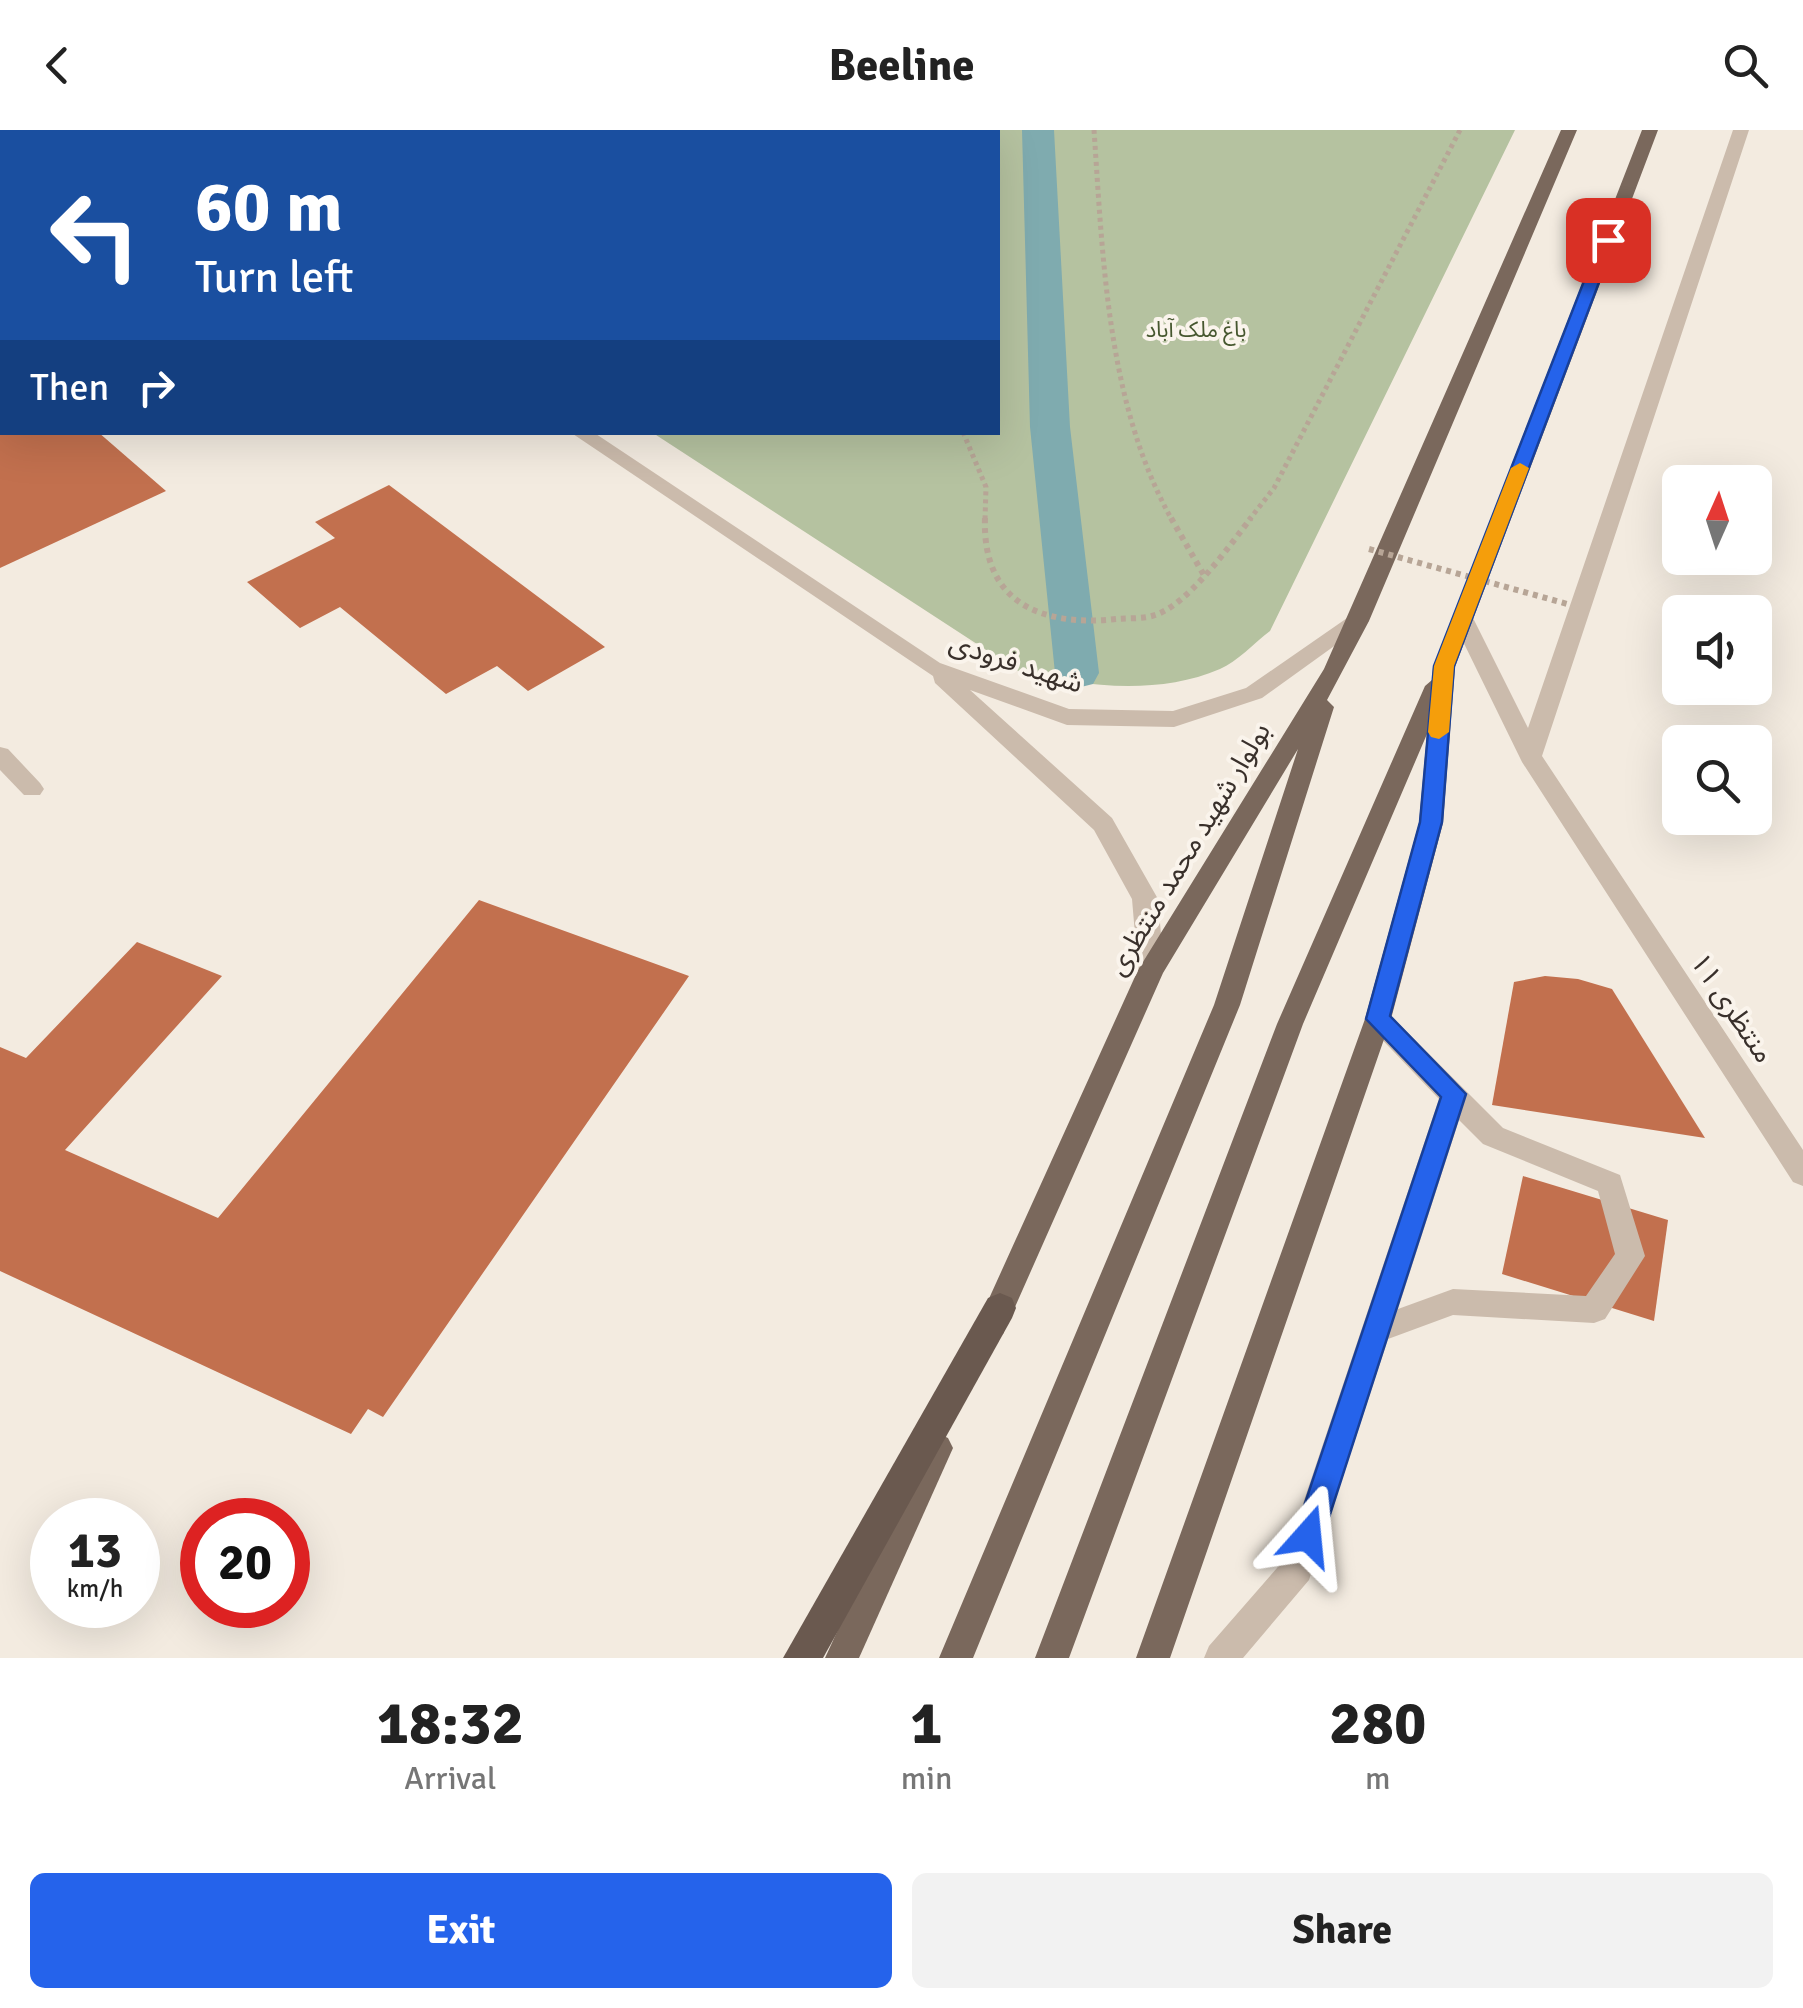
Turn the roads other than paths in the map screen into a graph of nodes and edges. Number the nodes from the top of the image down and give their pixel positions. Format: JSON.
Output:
{"nodes":[{"id":1,"x":1570,"y":130,"type":"edge"},
{"id":2,"x":1650,"y":130,"type":"edge"},
{"id":3,"x":1741,"y":130,"type":"edge"},
{"id":4,"x":583,"y":435,"type":"edge"},
{"id":5,"x":1462,"y":618,"type":"junction"},
{"id":6,"x":1358,"y":621,"type":"junction"},
{"id":7,"x":1444,"y":666,"type":"junction"},
{"id":8,"x":932,"y":668,"type":"junction"},
{"id":9,"x":1336,"y":668,"type":"junction"},
{"id":10,"x":0,"y":755,"type":"edge"},
{"id":11,"x":1530,"y":756,"type":"junction"},
{"id":12,"x":32,"y":789,"type":"dead end"},
{"id":13,"x":1151,"y":970,"type":"junction"},
{"id":14,"x":1378,"y":1019,"type":"junction"},
{"id":15,"x":1454,"y":1094,"type":"junction"},
{"id":16,"x":1803,"y":1174,"type":"edge"},
{"id":17,"x":1000,"y":1308,"type":"junction"},
{"id":18,"x":1374,"y":1332,"type":"junction"},
{"id":19,"x":802,"y":1658,"type":"edge"},
{"id":20,"x":842,"y":1658,"type":"edge"},
{"id":21,"x":956,"y":1658,"type":"edge"},
{"id":22,"x":1052,"y":1658,"type":"edge"},
{"id":23,"x":1153,"y":1658,"type":"edge"},
{"id":24,"x":1221,"y":1658,"type":"edge"}],
"edges":[{"from":1,"to":6,"type":"main road","name":"بولوار شهید محمد منتظری"},
{"from":2,"to":5,"type":"main road"},
{"from":3,"to":11,"type":"street"},
{"from":4,"to":8,"type":"street","name":"شهید فرودی"},
{"from":5,"to":7,"type":"main road"},
{"from":5,"to":11,"type":"street","name":"منتظری ۱۱"},
{"from":6,"to":8,"type":"street","name":"شهید فرودی"},
{"from":6,"to":9,"type":"main road","name":"بولوار شهید محمد منتظری"},
{"from":7,"to":14,"type":"main road"},
{"from":7,"to":22,"type":"main road"},
{"from":8,"to":13,"type":"street"},
{"from":9,"to":13,"type":"main road","name":"بولوار شهید محمد منتظری"},
{"from":9,"to":21,"type":"main road"},
{"from":10,"to":12,"type":"street"},
{"from":11,"to":16,"type":"street","name":"منتظری ۱۱"},
{"from":13,"to":17,"type":"main road","name":"بولوار شهید محمد منتظری"},
{"from":14,"to":15,"type":"street"},
{"from":14,"to":23,"type":"main road"},
{"from":15,"to":18,"type":"street"},
{"from":15,"to":18,"type":"street"},
{"from":17,"to":19,"type":"highway"},
{"from":17,"to":20,"type":"main road","name":"بولوار شهید محمد منتظری"},
{"from":18,"to":24,"type":"street"}]}
